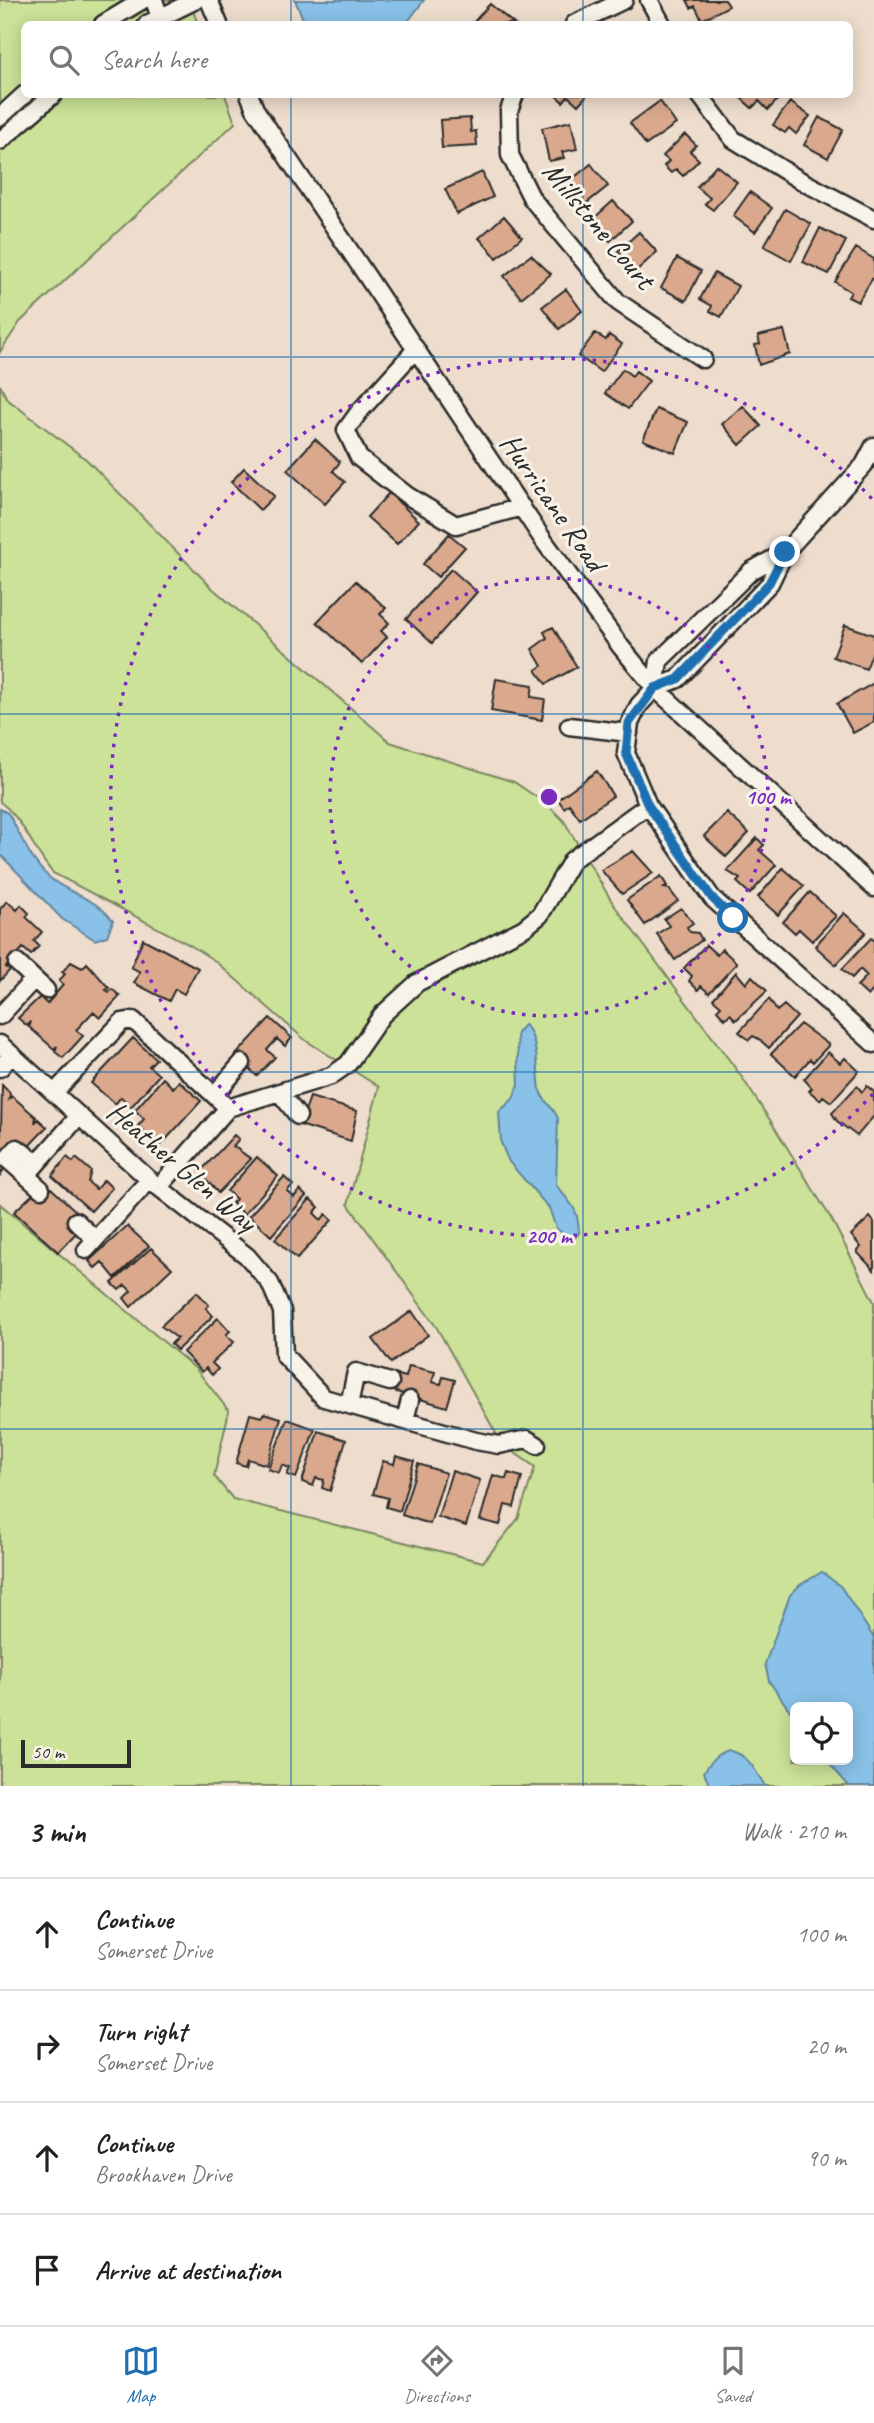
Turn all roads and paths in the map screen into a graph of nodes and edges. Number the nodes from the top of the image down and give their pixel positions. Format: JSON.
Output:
{"nodes":[{"id":1,"x":143,"y":0,"type":"edge"},
{"id":2,"x":154,"y":0,"type":"edge"},
{"id":3,"x":196,"y":0,"type":"edge"},
{"id":4,"x":209,"y":0,"type":"edge"},
{"id":5,"x":624,"y":0,"type":"edge"},
{"id":6,"x":649,"y":0,"type":"edge"},
{"id":7,"x":108,"y":21,"type":"edge"},
{"id":8,"x":154,"y":21,"type":"edge"},
{"id":9,"x":218,"y":21,"type":"edge"},
{"id":10,"x":580,"y":21,"type":"edge"},
{"id":11,"x":660,"y":21,"type":"edge"},
{"id":12,"x":21,"y":98,"type":"edge"},
{"id":13,"x":49,"y":98,"type":"edge"},
{"id":14,"x":251,"y":98,"type":"edge"},
{"id":15,"x":514,"y":98,"type":"edge"},
{"id":16,"x":702,"y":98,"type":"edge"},
{"id":17,"x":0,"y":117,"type":"edge"},
{"id":18,"x":0,"y":141,"type":"edge"},
{"id":19,"x":874,"y":219,"type":"edge"},
{"id":20,"x":416,"y":349,"type":"junction"},
{"id":21,"x":704,"y":359,"type":"dead end"},
{"id":22,"x":874,"y":446,"type":"edge"},
{"id":23,"x":522,"y":507,"type":"junction"},
{"id":24,"x":785,"y":552,"type":"junction"},
{"id":25,"x":655,"y":688,"type":"junction"},
{"id":26,"x":569,"y":726,"type":"dead end"},
{"id":27,"x":629,"y":733,"type":"junction"},
{"id":28,"x":648,"y":805,"type":"junction"},
{"id":29,"x":874,"y":888,"type":"edge"},
{"id":30,"x":17,"y":963,"type":"dead end"},
{"id":31,"x":34,"y":979,"type":"junction"},
{"id":32,"x":46,"y":990,"type":"dead end"},
{"id":33,"x":0,"y":1016,"type":"edge"},
{"id":34,"x":874,"y":1044,"type":"edge"},
{"id":35,"x":6,"y":1049,"type":"edge"},
{"id":36,"x":242,"y":1063,"type":"dead end"},
{"id":37,"x":0,"y":1068,"type":"edge"},
{"id":38,"x":55,"y":1092,"type":"junction"},
{"id":39,"x":280,"y":1093,"type":"junction"},
{"id":40,"x":215,"y":1094,"type":"junction"},
{"id":41,"x":228,"y":1108,"type":"junction"},
{"id":42,"x":79,"y":1116,"type":"junction"},
{"id":43,"x":298,"y":1116,"type":"dead end"},
{"id":44,"x":43,"y":1163,"type":"junction"},
{"id":45,"x":26,"y":1175,"type":"junction"},
{"id":46,"x":154,"y":1184,"type":"junction"},
{"id":47,"x":41,"y":1189,"type":"dead end"},
{"id":48,"x":76,"y":1221,"type":"dead end"},
{"id":49,"x":390,"y":1382,"type":"dead end"},
{"id":50,"x":410,"y":1399,"type":"dead end"},
{"id":51,"x":349,"y":1405,"type":"junction"},
{"id":52,"x":405,"y":1420,"type":"junction"},
{"id":53,"x":537,"y":1446,"type":"dead end"}],
"edges":[{"from":1,"to":7,"type":"street"},
{"from":2,"to":8,"type":"street"},
{"from":3,"to":8,"type":"street"},
{"from":4,"to":9,"type":"street"},
{"from":5,"to":10,"type":"street"},
{"from":6,"to":11,"type":"street"},
{"from":12,"to":17,"type":"street"},
{"from":13,"to":18,"type":"street"},
{"from":14,"to":20,"type":"street","name":"Hurricane Road"},
{"from":15,"to":21,"type":"street","name":"Millstone Court"},
{"from":16,"to":19,"type":"street"},
{"from":20,"to":23,"type":"street","name":"Hurricane Road"},
{"from":20,"to":23,"type":"street"},
{"from":22,"to":24,"type":"street"},
{"from":23,"to":25,"type":"street","name":"Hurricane Road"},
{"from":24,"to":25,"type":"street"},
{"from":24,"to":25,"type":"street"},
{"from":25,"to":27,"type":"street"},
{"from":25,"to":29,"type":"street","name":"Hurricane Road"},
{"from":26,"to":27,"type":"street"},
{"from":27,"to":28,"type":"street"},
{"from":28,"to":34,"type":"street"},
{"from":28,"to":39,"type":"street"},
{"from":30,"to":31,"type":"street"},
{"from":31,"to":32,"type":"street"},
{"from":31,"to":33,"type":"street"},
{"from":35,"to":37,"type":"street"},
{"from":35,"to":38,"type":"street","name":"Heather Glen Way"},
{"from":36,"to":40,"type":"street"},
{"from":38,"to":40,"type":"street"},
{"from":38,"to":42,"type":"street","name":"Heather Glen Way"},
{"from":39,"to":41,"type":"street"},
{"from":39,"to":43,"type":"street"},
{"from":40,"to":41,"type":"street"},
{"from":41,"to":46,"type":"street"},
{"from":42,"to":44,"type":"street"},
{"from":42,"to":46,"type":"street","name":"Heather Glen Way"},
{"from":44,"to":45,"type":"street"},
{"from":44,"to":45,"type":"street"},
{"from":45,"to":47,"type":"street"},
{"from":46,"to":48,"type":"street"},
{"from":46,"to":51,"type":"street","name":"Heather Glen Way"},
{"from":49,"to":51,"type":"street"},
{"from":50,"to":52,"type":"street"},
{"from":51,"to":52,"type":"street"},
{"from":52,"to":53,"type":"street"}]}
